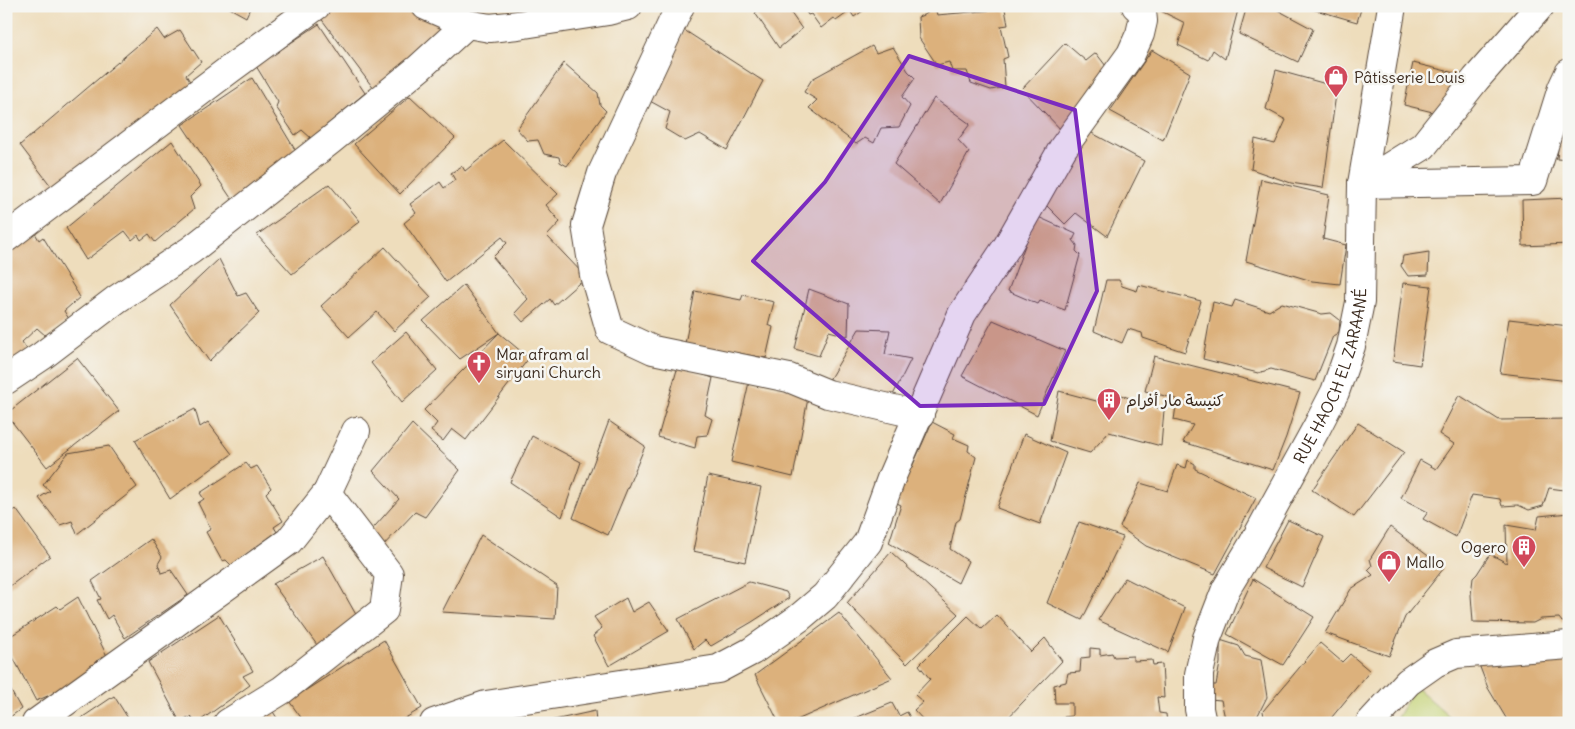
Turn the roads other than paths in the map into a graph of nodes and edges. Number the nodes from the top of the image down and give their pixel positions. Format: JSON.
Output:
{"nodes":[{"id":1,"x":316,"y":6,"type":"edge"},
{"id":2,"x":426,"y":6,"type":"edge"},
{"id":3,"x":628,"y":6,"type":"edge"},
{"id":4,"x":680,"y":6,"type":"edge"},
{"id":5,"x":1136,"y":6,"type":"edge"},
{"id":6,"x":1392,"y":6,"type":"edge"},
{"id":7,"x":1540,"y":6,"type":"edge"},
{"id":8,"x":467,"y":24,"type":"junction"},
{"id":9,"x":1569,"y":73,"type":"edge"},
{"id":10,"x":1362,"y":184,"type":"junction"},
{"id":11,"x":6,"y":238,"type":"edge"},
{"id":12,"x":6,"y":380,"type":"edge"},
{"id":13,"x":920,"y":414,"type":"junction"},
{"id":14,"x":356,"y":431,"type":"dead end"},
{"id":15,"x":328,"y":492,"type":"junction"},
{"id":16,"x":1569,"y":644,"type":"edge"},
{"id":17,"x":36,"y":723,"type":"edge"},
{"id":18,"x":228,"y":723,"type":"edge"},
{"id":19,"x":434,"y":723,"type":"edge"},
{"id":20,"x":1202,"y":723,"type":"edge"},
{"id":21,"x":1370,"y":723,"type":"edge"}],
"edges":[{"from":1,"to":11,"type":"street"},
{"from":2,"to":8,"type":"street"},
{"from":3,"to":8,"type":"street"},
{"from":4,"to":13,"type":"street"},
{"from":5,"to":13,"type":"street"},
{"from":6,"to":10,"type":"street","name":"RUE HAOCH EL ZARAANÉ"},
{"from":7,"to":10,"type":"street"},
{"from":8,"to":12,"type":"street"},
{"from":9,"to":10,"type":"street"},
{"from":10,"to":20,"type":"street","name":"RUE HAOCH EL ZARAANÉ"},
{"from":13,"to":19,"type":"street"},
{"from":14,"to":15,"type":"street"},
{"from":15,"to":17,"type":"street"},
{"from":15,"to":18,"type":"street"},
{"from":16,"to":21,"type":"street"}]}
